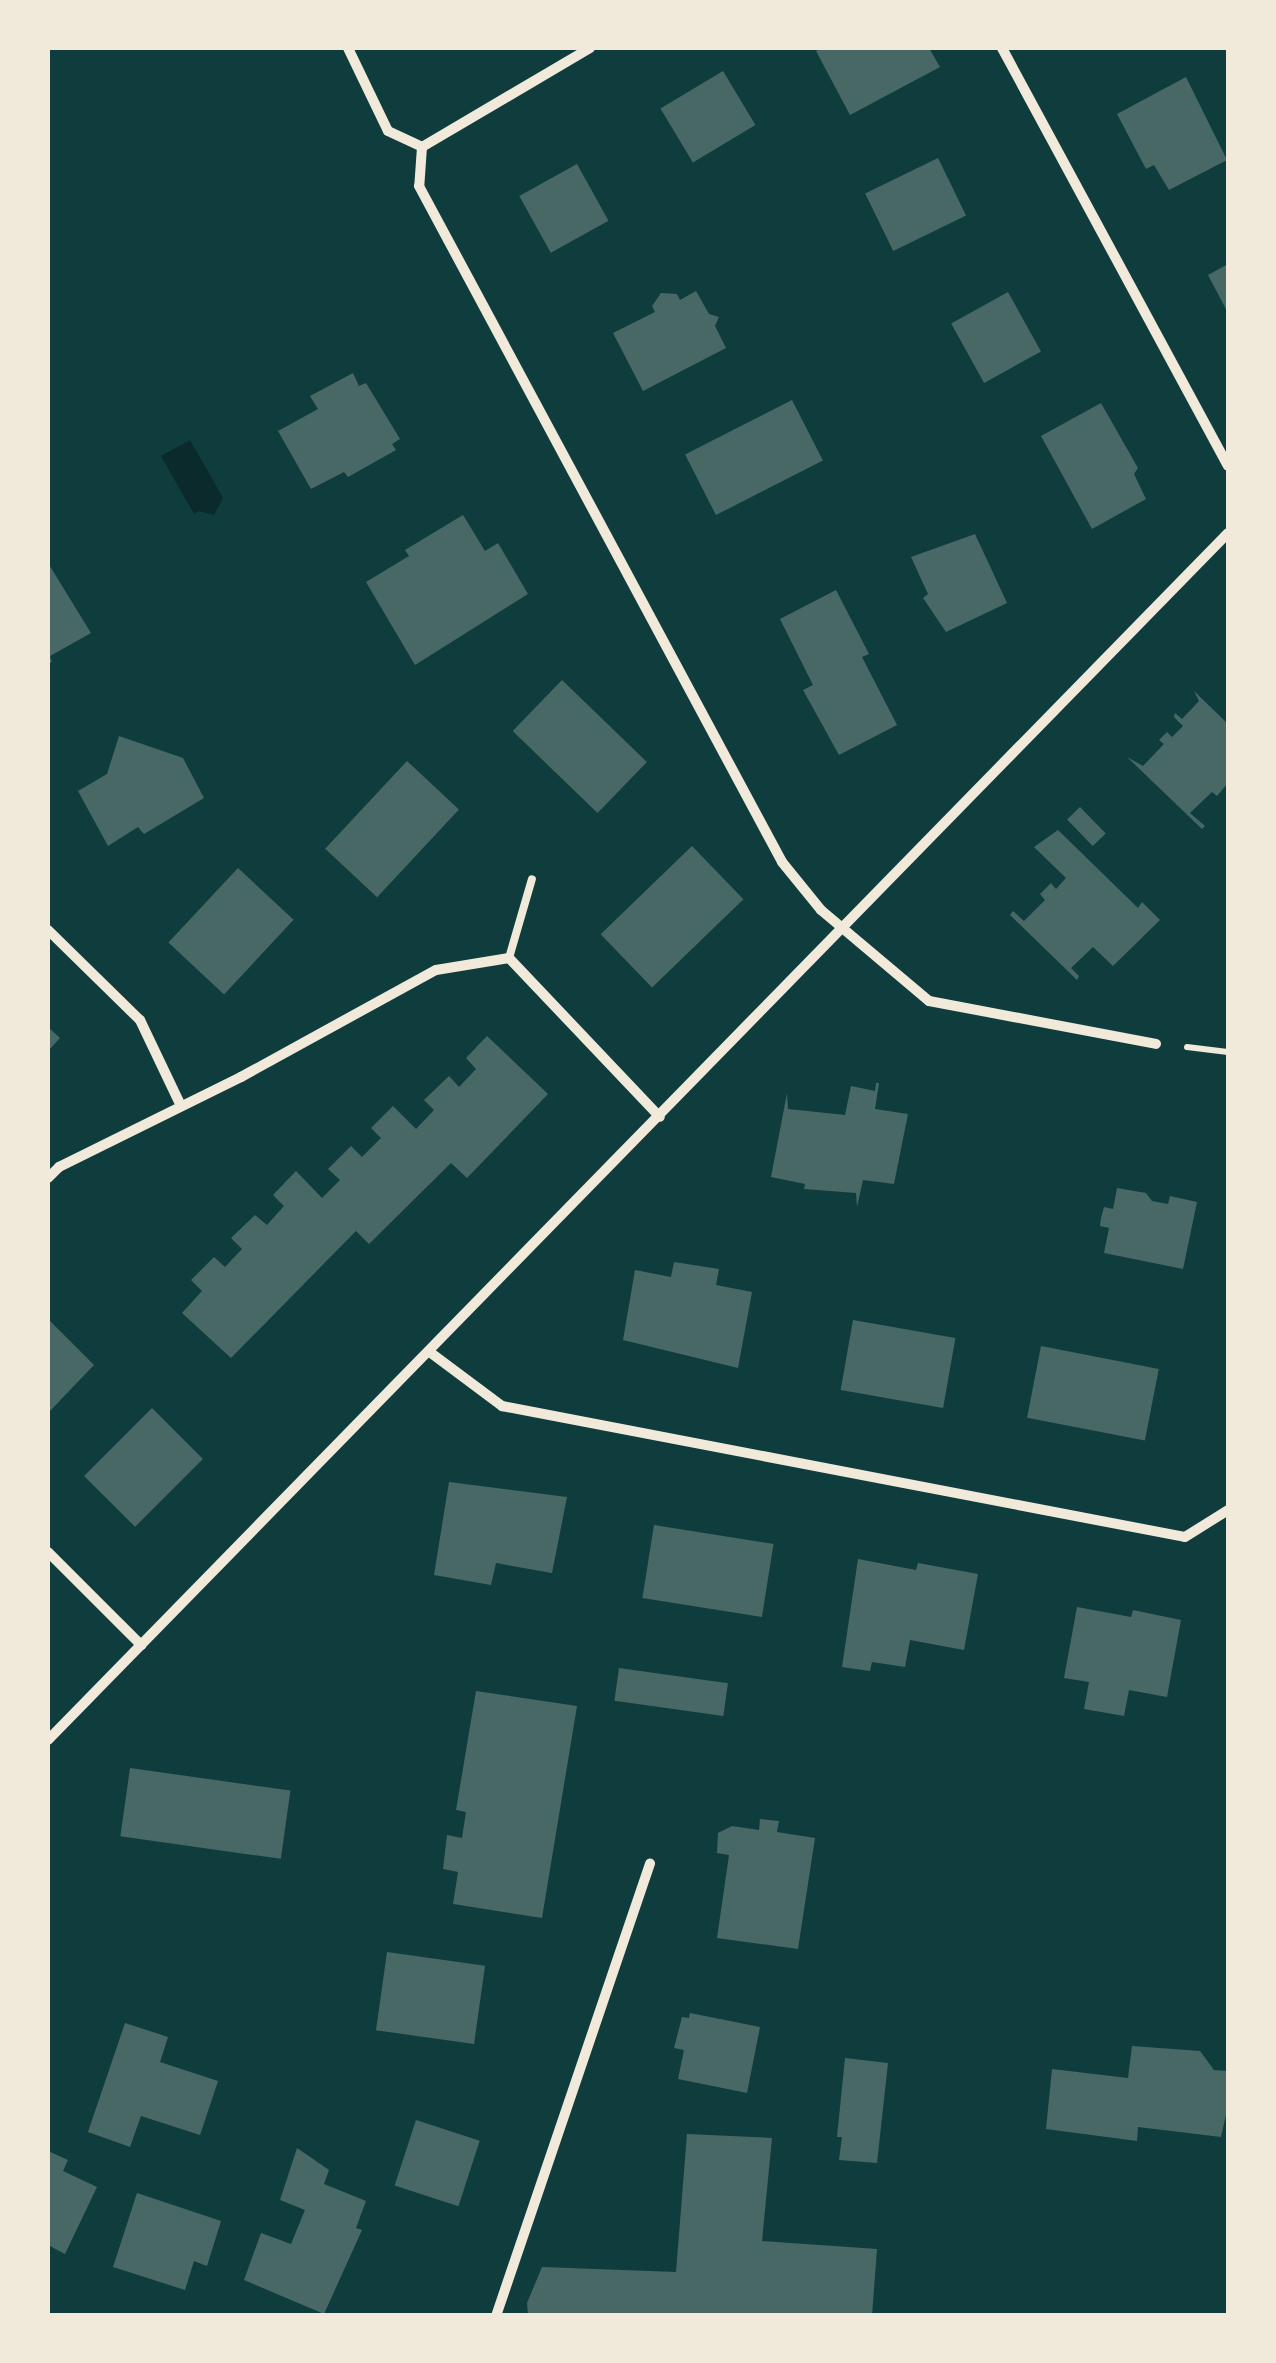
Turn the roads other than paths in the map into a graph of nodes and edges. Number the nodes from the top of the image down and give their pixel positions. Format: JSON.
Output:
{"nodes":[{"id":1,"x":348,"y":48,"type":"edge"},
{"id":2,"x":590,"y":48,"type":"edge"},
{"id":3,"x":1002,"y":48,"type":"edge"},
{"id":4,"x":422,"y":147,"type":"junction"},
{"id":5,"x":1228,"y":466,"type":"edge"},
{"id":6,"x":1228,"y":533,"type":"edge"},
{"id":7,"x":532,"y":878,"type":"dead end"},
{"id":8,"x":843,"y":928,"type":"junction"},
{"id":9,"x":48,"y":930,"type":"edge"},
{"id":10,"x":509,"y":958,"type":"junction"},
{"id":11,"x":1156,"y":1044,"type":"dead end"},
{"id":12,"x":181,"y":1106,"type":"junction"},
{"id":13,"x":660,"y":1118,"type":"junction"},
{"id":14,"x":48,"y":1178,"type":"edge"},
{"id":15,"x":430,"y":1353,"type":"junction"},
{"id":16,"x":1228,"y":1510,"type":"edge"},
{"id":17,"x":48,"y":1552,"type":"edge"},
{"id":18,"x":142,"y":1645,"type":"junction"},
{"id":19,"x":48,"y":1740,"type":"edge"},
{"id":20,"x":650,"y":1864,"type":"dead end"},
{"id":21,"x":496,"y":2316,"type":"edge"}],
"edges":[{"from":1,"to":4,"type":"street"},
{"from":2,"to":4,"type":"street"},
{"from":3,"to":5,"type":"street"},
{"from":4,"to":8,"type":"street"},
{"from":6,"to":8,"type":"street"},
{"from":7,"to":10,"type":"lane"},
{"from":8,"to":11,"type":"street"},
{"from":8,"to":13,"type":"street"},
{"from":9,"to":12,"type":"street"},
{"from":10,"to":12,"type":"street"},
{"from":10,"to":13,"type":"street"},
{"from":12,"to":14,"type":"street"},
{"from":13,"to":15,"type":"street"},
{"from":15,"to":16,"type":"street"},
{"from":15,"to":18,"type":"street"},
{"from":17,"to":18,"type":"street"},
{"from":18,"to":19,"type":"street"},
{"from":20,"to":21,"type":"street"}]}
